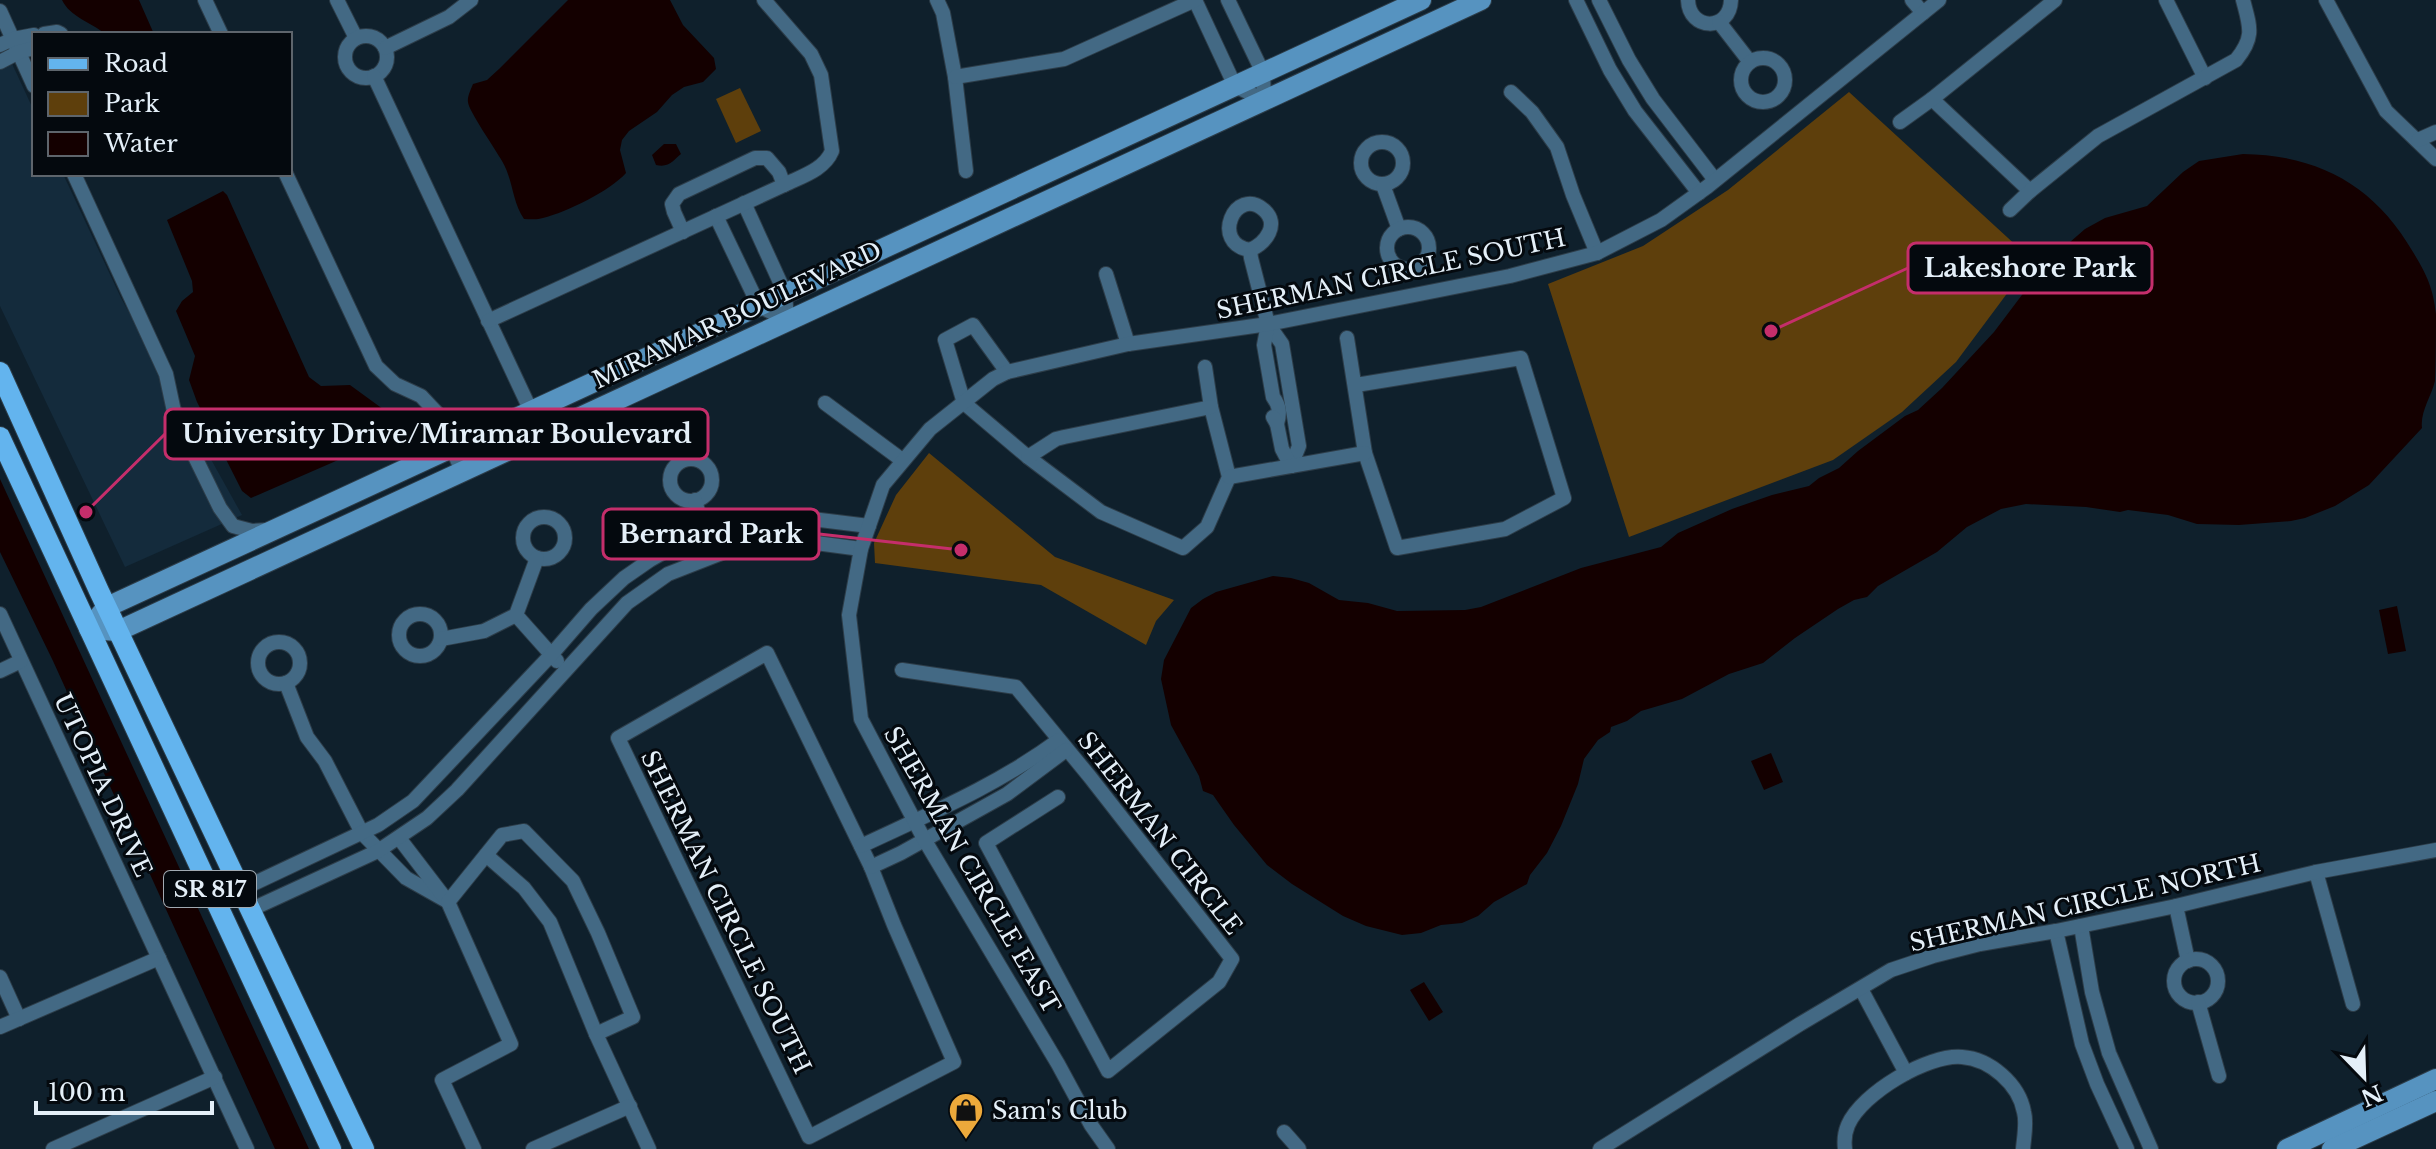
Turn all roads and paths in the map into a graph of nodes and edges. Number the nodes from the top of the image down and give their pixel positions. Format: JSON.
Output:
{"nodes":[{"id":1,"x":205,"y":0,"type":"edge"},
{"id":2,"x":337,"y":0,"type":"edge"},
{"id":3,"x":471,"y":0,"type":"edge"},
{"id":4,"x":764,"y":0,"type":"edge"},
{"id":5,"x":937,"y":0,"type":"edge"},
{"id":6,"x":1195,"y":0,"type":"edge"},
{"id":7,"x":1228,"y":0,"type":"edge"},
{"id":8,"x":1421,"y":0,"type":"edge"},
{"id":9,"x":1481,"y":0,"type":"edge"},
{"id":10,"x":1576,"y":0,"type":"edge"},
{"id":11,"x":1599,"y":0,"type":"edge"},
{"id":12,"x":1688,"y":0,"type":"edge"},
{"id":13,"x":1731,"y":0,"type":"edge"},
{"id":14,"x":1912,"y":0,"type":"edge"},
{"id":15,"x":1939,"y":0,"type":"edge"},
{"id":16,"x":2055,"y":0,"type":"edge"},
{"id":17,"x":2166,"y":0,"type":"edge"},
{"id":18,"x":2243,"y":0,"type":"edge"},
{"id":19,"x":2326,"y":0,"type":"edge"},
{"id":20,"x":0,"y":11,"type":"edge"},
{"id":21,"x":1923,"y":13,"type":"junction"},
{"id":22,"x":1719,"y":22,"type":"junction"},
{"id":23,"x":220,"y":32,"type":"edge"},
{"id":24,"x":32,"y":36,"type":"edge"},
{"id":25,"x":356,"y":38,"type":"junction"},
{"id":26,"x":11,"y":45,"type":"edge"},
{"id":27,"x":32,"y":48,"type":"edge"},
{"id":28,"x":385,"y":48,"type":"junction"},
{"id":29,"x":0,"y":62,"type":"edge"},
{"id":30,"x":1750,"y":62,"type":"junction"},
{"id":31,"x":1263,"y":73,"type":"junction"},
{"id":32,"x":374,"y":76,"type":"junction"},
{"id":33,"x":955,"y":77,"type":"junction"},
{"id":34,"x":2205,"y":78,"type":"junction"},
{"id":35,"x":32,"y":82,"type":"edge"},
{"id":36,"x":1235,"y":86,"type":"junction"},
{"id":37,"x":1511,"y":92,"type":"dead end"},
{"id":38,"x":1776,"y":98,"type":"junction"},
{"id":39,"x":1932,"y":99,"type":"junction"},
{"id":40,"x":1264,"y":100,"type":"junction"},
{"id":41,"x":1793,"y":119,"type":"junction"},
{"id":42,"x":1900,"y":122,"type":"dead end"},
{"id":43,"x":2436,"y":132,"type":"edge"},
{"id":44,"x":2418,"y":140,"type":"junction"},
{"id":45,"x":2436,"y":159,"type":"edge"},
{"id":46,"x":966,"y":171,"type":"dead end"},
{"id":47,"x":75,"y":176,"type":"edge"},
{"id":48,"x":287,"y":176,"type":"edge"},
{"id":49,"x":1715,"y":180,"type":"junction"},
{"id":50,"x":784,"y":185,"type":"junction"},
{"id":51,"x":1383,"y":185,"type":"dead end"},
{"id":52,"x":2030,"y":191,"type":"junction"},
{"id":53,"x":1699,"y":193,"type":"junction"},
{"id":54,"x":744,"y":203,"type":"junction"},
{"id":55,"x":2010,"y":210,"type":"dead end"},
{"id":56,"x":716,"y":216,"type":"junction"},
{"id":57,"x":1399,"y":229,"type":"junction"},
{"id":58,"x":683,"y":232,"type":"junction"},
{"id":59,"x":1250,"y":250,"type":"dead end"},
{"id":60,"x":1597,"y":253,"type":"junction"},
{"id":61,"x":1411,"y":269,"type":"junction"},
{"id":62,"x":1106,"y":274,"type":"dead end"},
{"id":63,"x":785,"y":293,"type":"junction"},
{"id":64,"x":1417,"y":294,"type":"junction"},
{"id":65,"x":759,"y":306,"type":"junction"},
{"id":66,"x":787,"y":320,"type":"junction"},
{"id":67,"x":488,"y":321,"type":"junction"},
{"id":68,"x":1268,"y":324,"type":"junction"},
{"id":69,"x":1347,"y":338,"type":"dead end"},
{"id":70,"x":1128,"y":344,"type":"junction"},
{"id":71,"x":1205,"y":367,"type":"dead end"},
{"id":72,"x":0,"y":372,"type":"edge"},
{"id":73,"x":1007,"y":372,"type":"junction"},
{"id":74,"x":1356,"y":385,"type":"junction"},
{"id":75,"x":1290,"y":395,"type":"junction"},
{"id":76,"x":1273,"y":397,"type":"junction"},
{"id":77,"x":825,"y":403,"type":"dead end"},
{"id":78,"x":964,"y":403,"type":"junction"},
{"id":79,"x":1211,"y":407,"type":"junction"},
{"id":80,"x":531,"y":411,"type":"junction"},
{"id":81,"x":0,"y":437,"type":"edge"},
{"id":82,"x":452,"y":448,"type":"junction"},
{"id":83,"x":1365,"y":453,"type":"junction"},
{"id":84,"x":1028,"y":457,"type":"junction"},
{"id":85,"x":902,"y":460,"type":"junction"},
{"id":86,"x":1291,"y":466,"type":"junction"},
{"id":87,"x":462,"y":471,"type":"junction"},
{"id":88,"x":1229,"y":477,"type":"junction"},
{"id":89,"x":695,"y":500,"type":"dead end"},
{"id":90,"x":869,"y":526,"type":"junction"},
{"id":91,"x":274,"y":530,"type":"junction"},
{"id":92,"x":705,"y":536,"type":"junction"},
{"id":93,"x":861,"y":549,"type":"junction"},
{"id":94,"x":710,"y":556,"type":"junction"},
{"id":95,"x":537,"y":558,"type":"dead end"},
{"id":96,"x":107,"y":607,"type":"junction"},
{"id":97,"x":0,"y":614,"type":"edge"},
{"id":98,"x":516,"y":615,"type":"junction"},
{"id":99,"x":89,"y":629,"type":"junction"},
{"id":100,"x":118,"y":631,"type":"junction"},
{"id":101,"x":441,"y":639,"type":"dead end"},
{"id":102,"x":551,"y":655,"type":"junction"},
{"id":103,"x":21,"y":661,"type":"junction"},
{"id":104,"x":565,"y":670,"type":"junction"},
{"id":105,"x":902,"y":670,"type":"dead end"},
{"id":106,"x":0,"y":671,"type":"edge"},
{"id":107,"x":286,"y":683,"type":"dead end"},
{"id":108,"x":1062,"y":745,"type":"junction"},
{"id":109,"x":1026,"y":781,"type":"junction"},
{"id":110,"x":978,"y":789,"type":"junction"},
{"id":111,"x":1058,"y":797,"type":"dead end"},
{"id":112,"x":987,"y":805,"type":"junction"},
{"id":113,"x":915,"y":822,"type":"junction"},
{"id":114,"x":955,"y":822,"type":"junction"},
{"id":115,"x":362,"y":833,"type":"junction"},
{"id":116,"x":399,"y":838,"type":"junction"},
{"id":117,"x":924,"y":839,"type":"junction"},
{"id":118,"x":861,"y":846,"type":"junction"},
{"id":119,"x":2436,"y":850,"type":"edge"},
{"id":120,"x":378,"y":851,"type":"junction"},
{"id":121,"x":486,"y":855,"type":"junction"},
{"id":122,"x":871,"y":867,"type":"junction"},
{"id":123,"x":2316,"y":872,"type":"junction"},
{"id":124,"x":240,"y":890,"type":"junction"},
{"id":125,"x":448,"y":902,"type":"junction"},
{"id":126,"x":2176,"y":906,"type":"junction"},
{"id":127,"x":250,"y":910,"type":"junction"},
{"id":128,"x":2081,"y":926,"type":"junction"},
{"id":129,"x":2056,"y":931,"type":"junction"},
{"id":130,"x":159,"y":958,"type":"junction"},
{"id":131,"x":2188,"y":961,"type":"junction"},
{"id":132,"x":0,"y":977,"type":"edge"},
{"id":133,"x":1861,"y":989,"type":"junction"},
{"id":134,"x":2198,"y":1002,"type":"junction"},
{"id":135,"x":2353,"y":1004,"type":"dead end"},
{"id":136,"x":19,"y":1019,"type":"junction"},
{"id":137,"x":0,"y":1027,"type":"edge"},
{"id":138,"x":596,"y":1034,"type":"junction"},
{"id":139,"x":1906,"y":1073,"type":"junction"},
{"id":140,"x":2219,"y":1076,"type":"dead end"},
{"id":141,"x":215,"y":1077,"type":"junction"},
{"id":142,"x":2436,"y":1079,"type":"edge"},
{"id":143,"x":2436,"y":1101,"type":"edge"},
{"id":144,"x":630,"y":1106,"type":"junction"},
{"id":145,"x":1284,"y":1132,"type":"dead end"},
{"id":146,"x":53,"y":1149,"type":"edge"},
{"id":147,"x":247,"y":1149,"type":"edge"},
{"id":148,"x":331,"y":1149,"type":"edge"},
{"id":149,"x":364,"y":1149,"type":"edge"},
{"id":150,"x":474,"y":1149,"type":"edge"},
{"id":151,"x":533,"y":1149,"type":"edge"},
{"id":152,"x":649,"y":1149,"type":"edge"},
{"id":153,"x":1108,"y":1149,"type":"edge"},
{"id":154,"x":1299,"y":1149,"type":"edge"},
{"id":155,"x":1600,"y":1149,"type":"edge"},
{"id":156,"x":1845,"y":1149,"type":"edge"},
{"id":157,"x":2023,"y":1149,"type":"edge"},
{"id":158,"x":2127,"y":1149,"type":"edge"},
{"id":159,"x":2151,"y":1149,"type":"edge"},
{"id":160,"x":2287,"y":1149,"type":"edge"},
{"id":161,"x":2332,"y":1149,"type":"edge"}],
"edges":[{"from":1,"to":23,"type":"street"},
{"from":2,"to":25,"type":"street"},
{"from":3,"to":28,"type":"street"},
{"from":4,"to":50,"type":"street"},
{"from":5,"to":33,"type":"street"},
{"from":6,"to":33,"type":"street"},
{"from":6,"to":36,"type":"street"},
{"from":7,"to":31,"type":"street"},
{"from":8,"to":31,"type":"street","name":"MIRAMAR BOULEVARD"},
{"from":9,"to":40,"type":"street","name":"MIRAMAR BOULEVARD"},
{"from":10,"to":53,"type":"street"},
{"from":11,"to":49,"type":"street"},
{"from":12,"to":22,"type":"street"},
{"from":13,"to":22,"type":"street"},
{"from":14,"to":21,"type":"street"},
{"from":15,"to":21,"type":"street","name":"SHERMAN CIRCLE SOUTH"},
{"from":16,"to":39,"type":"street"},
{"from":17,"to":34,"type":"street"},
{"from":18,"to":34,"type":"street"},
{"from":19,"to":44,"type":"street"},
{"from":20,"to":26,"type":"street"},
{"from":21,"to":41,"type":"street","name":"SHERMAN CIRCLE SOUTH"},
{"from":22,"to":30,"type":"street"},
{"from":24,"to":26,"type":"street"},
{"from":25,"to":28,"type":"street"},
{"from":25,"to":32,"type":"street"},
{"from":26,"to":27,"type":"street"},
{"from":26,"to":29,"type":"street"},
{"from":26,"to":35,"type":"street"},
{"from":28,"to":32,"type":"street"},
{"from":30,"to":38,"type":"street"},
{"from":30,"to":38,"type":"street"},
{"from":31,"to":36,"type":"street","name":"MIRAMAR BOULEVARD"},
{"from":31,"to":40,"type":"street"},
{"from":32,"to":67,"type":"street"},
{"from":33,"to":46,"type":"street"},
{"from":34,"to":52,"type":"street"},
{"from":36,"to":40,"type":"street"},
{"from":36,"to":63,"type":"street","name":"MIRAMAR BOULEVARD"},
{"from":37,"to":60,"type":"street"},
{"from":38,"to":41,"type":"street"},
{"from":39,"to":42,"type":"street"},
{"from":39,"to":52,"type":"street"},
{"from":40,"to":66,"type":"street","name":"MIRAMAR BOULEVARD"},
{"from":41,"to":49,"type":"street","name":"SHERMAN CIRCLE SOUTH"},
{"from":43,"to":44,"type":"street"},
{"from":44,"to":45,"type":"street"},
{"from":47,"to":91,"type":"street"},
{"from":48,"to":82,"type":"street"},
{"from":49,"to":53,"type":"street","name":"SHERMAN CIRCLE SOUTH"},
{"from":50,"to":54,"type":"street"},
{"from":50,"to":58,"type":"street"},
{"from":51,"to":57,"type":"street"},
{"from":52,"to":55,"type":"street"},
{"from":53,"to":60,"type":"street","name":"SHERMAN CIRCLE SOUTH"},
{"from":54,"to":56,"type":"street"},
{"from":54,"to":63,"type":"street"},
{"from":56,"to":58,"type":"street"},
{"from":56,"to":65,"type":"street"},
{"from":57,"to":61,"type":"street"},
{"from":57,"to":61,"type":"street"},
{"from":58,"to":67,"type":"street"},
{"from":59,"to":68,"type":"street"},
{"from":60,"to":64,"type":"street","name":"SHERMAN CIRCLE SOUTH"},
{"from":61,"to":64,"type":"street"},
{"from":62,"to":70,"type":"street"},
{"from":63,"to":65,"type":"street","name":"MIRAMAR BOULEVARD"},
{"from":63,"to":66,"type":"street"},
{"from":64,"to":68,"type":"street","name":"SHERMAN CIRCLE SOUTH"},
{"from":65,"to":66,"type":"street"},
{"from":65,"to":80,"type":"street","name":"MIRAMAR BOULEVARD"},
{"from":66,"to":87,"type":"street","name":"MIRAMAR BOULEVARD"},
{"from":67,"to":80,"type":"street"},
{"from":68,"to":70,"type":"street","name":"SHERMAN CIRCLE SOUTH"},
{"from":68,"to":75,"type":"street"},
{"from":68,"to":76,"type":"street"},
{"from":69,"to":74,"type":"street"},
{"from":70,"to":73,"type":"street","name":"SHERMAN CIRCLE SOUTH"},
{"from":71,"to":79,"type":"street"},
{"from":72,"to":96,"type":"main road","number":"SR 817"},
{"from":73,"to":78,"type":"street","name":"SHERMAN CIRCLE SOUTH"},
{"from":73,"to":78,"type":"street"},
{"from":74,"to":83,"type":"street"},
{"from":74,"to":83,"type":"street"},
{"from":75,"to":76,"type":"street"},
{"from":75,"to":86,"type":"street"},
{"from":76,"to":86,"type":"street"},
{"from":77,"to":85,"type":"street"},
{"from":78,"to":84,"type":"street"},
{"from":78,"to":85,"type":"street","name":"SHERMAN CIRCLE SOUTH"},
{"from":79,"to":84,"type":"street"},
{"from":79,"to":88,"type":"street"},
{"from":80,"to":82,"type":"street","name":"MIRAMAR BOULEVARD"},
{"from":81,"to":99,"type":"main road","number":"SR 817"},
{"from":82,"to":87,"type":"street"},
{"from":82,"to":91,"type":"street","name":"MIRAMAR BOULEVARD"},
{"from":83,"to":86,"type":"street"},
{"from":84,"to":88,"type":"street"},
{"from":85,"to":90,"type":"street","name":"SHERMAN CIRCLE SOUTH"},
{"from":86,"to":88,"type":"street"},
{"from":87,"to":100,"type":"street","name":"MIRAMAR BOULEVARD"},
{"from":89,"to":92,"type":"street"},
{"from":90,"to":92,"type":"street"},
{"from":90,"to":93,"type":"street","name":"SHERMAN CIRCLE SOUTH"},
{"from":91,"to":96,"type":"street","name":"MIRAMAR BOULEVARD"},
{"from":92,"to":94,"type":"street"},
{"from":92,"to":102,"type":"street"},
{"from":93,"to":94,"type":"street"},
{"from":93,"to":113,"type":"street","name":"SHERMAN CIRCLE EAST"},
{"from":94,"to":104,"type":"street"},
{"from":95,"to":98,"type":"street"},
{"from":96,"to":99,"type":"street","name":"MIRAMAR BOULEVARD"},
{"from":96,"to":100,"type":"main road","number":"SR 817"},
{"from":97,"to":103,"type":"street","name":"UTOPIA DRIVE"},
{"from":98,"to":101,"type":"street"},
{"from":98,"to":102,"type":"street"},
{"from":99,"to":100,"type":"street","name":"MIRAMAR BOULEVARD"},
{"from":99,"to":148,"type":"main road","number":"SR 817"},
{"from":100,"to":124,"type":"main road","number":"SR 817"},
{"from":102,"to":104,"type":"street"},
{"from":102,"to":115,"type":"street"},
{"from":103,"to":106,"type":"street"},
{"from":103,"to":130,"type":"street","name":"UTOPIA DRIVE"},
{"from":104,"to":116,"type":"street"},
{"from":105,"to":108,"type":"street","name":"SHERMAN CIRCLE"},
{"from":107,"to":115,"type":"street"},
{"from":108,"to":109,"type":"street"},
{"from":108,"to":110,"type":"street"},
{"from":108,"to":111,"type":"street","name":"SHERMAN CIRCLE"},
{"from":109,"to":112,"type":"street"},
{"from":109,"to":114,"type":"street"},
{"from":110,"to":112,"type":"street"},
{"from":110,"to":113,"type":"street"},
{"from":112,"to":114,"type":"street"},
{"from":113,"to":117,"type":"street","name":"SHERMAN CIRCLE EAST"},
{"from":113,"to":118,"type":"street"},
{"from":114,"to":117,"type":"street"},
{"from":115,"to":120,"type":"street"},
{"from":115,"to":124,"type":"street"},
{"from":116,"to":120,"type":"street"},
{"from":116,"to":125,"type":"street"},
{"from":117,"to":122,"type":"street"},
{"from":117,"to":153,"type":"street","name":"SHERMAN CIRCLE EAST"},
{"from":118,"to":122,"type":"street","name":"SHERMAN CIRCLE SOUTH"},
{"from":118,"to":122,"type":"street","name":"SHERMAN CIRCLE SOUTH"},
{"from":119,"to":123,"type":"street","name":"SHERMAN CIRCLE NORTH"},
{"from":120,"to":125,"type":"street"},
{"from":120,"to":127,"type":"street"},
{"from":121,"to":125,"type":"street"},
{"from":121,"to":138,"type":"street"},
{"from":121,"to":138,"type":"street"},
{"from":123,"to":126,"type":"street","name":"SHERMAN CIRCLE NORTH"},
{"from":123,"to":135,"type":"street"},
{"from":124,"to":127,"type":"main road","number":"SR 817"},
{"from":125,"to":150,"type":"street"},
{"from":126,"to":128,"type":"street","name":"SHERMAN CIRCLE NORTH"},
{"from":126,"to":131,"type":"street"},
{"from":127,"to":149,"type":"main road","number":"SR 817"},
{"from":128,"to":129,"type":"street","name":"SHERMAN CIRCLE NORTH"},
{"from":128,"to":159,"type":"street"},
{"from":129,"to":133,"type":"street","name":"SHERMAN CIRCLE NORTH"},
{"from":129,"to":158,"type":"street"},
{"from":130,"to":136,"type":"street"},
{"from":130,"to":141,"type":"street","name":"UTOPIA DRIVE"},
{"from":131,"to":134,"type":"street"},
{"from":131,"to":134,"type":"street"},
{"from":132,"to":136,"type":"street"},
{"from":133,"to":139,"type":"street"},
{"from":133,"to":155,"type":"street","name":"SHERMAN CIRCLE NORTH"},
{"from":134,"to":140,"type":"street"},
{"from":136,"to":137,"type":"street"},
{"from":138,"to":144,"type":"street"},
{"from":139,"to":156,"type":"street"},
{"from":139,"to":157,"type":"street"},
{"from":141,"to":146,"type":"street"},
{"from":141,"to":147,"type":"street","name":"UTOPIA DRIVE"},
{"from":142,"to":160,"type":"street"},
{"from":143,"to":161,"type":"street"},
{"from":144,"to":151,"type":"street"},
{"from":144,"to":152,"type":"street"},
{"from":145,"to":154,"type":"street"}]}
